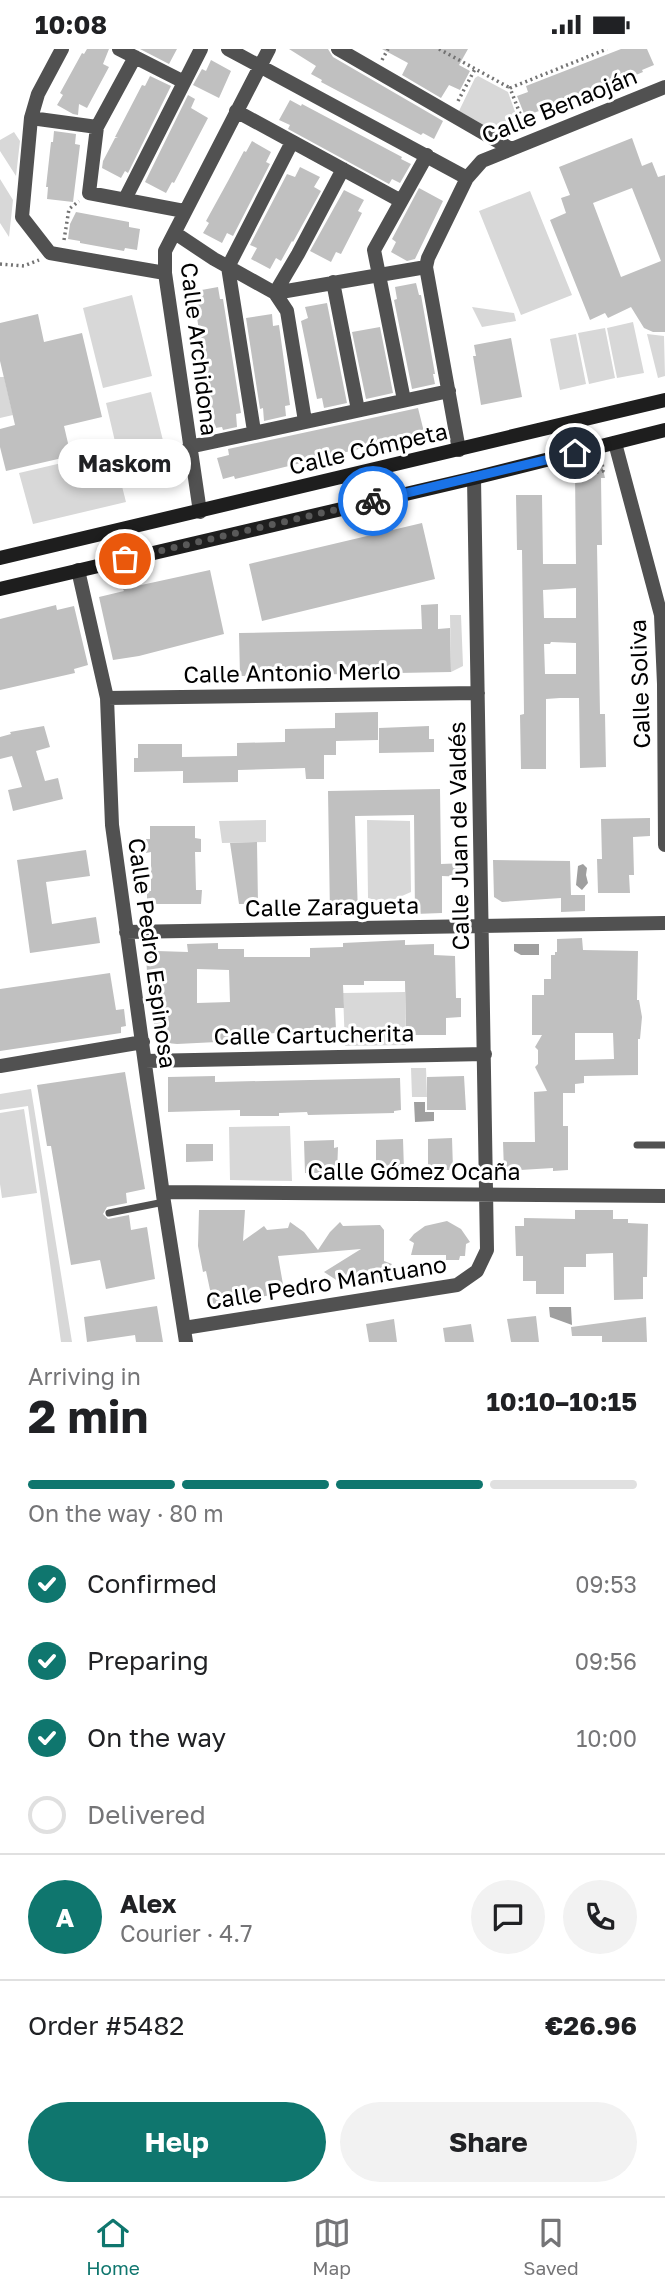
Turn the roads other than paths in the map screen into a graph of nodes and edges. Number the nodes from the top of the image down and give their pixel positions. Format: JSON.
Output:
{"nodes":[{"id":1,"x":62,"y":49,"type":"edge"},
{"id":2,"x":120,"y":49,"type":"edge"},
{"id":3,"x":201,"y":49,"type":"edge"},
{"id":4,"x":228,"y":49,"type":"edge"},
{"id":5,"x":269,"y":49,"type":"edge"},
{"id":6,"x":338,"y":49,"type":"edge"},
{"id":7,"x":135,"y":57,"type":"junction"},
{"id":8,"x":259,"y":65,"type":"junction"},
{"id":9,"x":184,"y":82,"type":"junction"},
{"id":10,"x":665,"y":87,"type":"edge"},
{"id":11,"x":236,"y":111,"type":"junction"},
{"id":12,"x":31,"y":118,"type":"junction"},
{"id":13,"x":97,"y":127,"type":"junction"},
{"id":14,"x":292,"y":142,"type":"junction"},
{"id":15,"x":511,"y":149,"type":"junction"},
{"id":16,"x":427,"y":155,"type":"junction"},
{"id":17,"x":343,"y":169,"type":"junction"},
{"id":18,"x":467,"y":178,"type":"junction"},
{"id":19,"x":125,"y":199,"type":"junction"},
{"id":20,"x":401,"y":201,"type":"junction"},
{"id":21,"x":184,"y":211,"type":"junction"},
{"id":22,"x":175,"y":233,"type":"junction"},
{"id":23,"x":228,"y":267,"type":"junction"},
{"id":24,"x":426,"y":267,"type":"junction"},
{"id":25,"x":165,"y":273,"type":"junction"},
{"id":26,"x":378,"y":274,"type":"junction"},
{"id":27,"x":333,"y":282,"type":"junction"},
{"id":28,"x":275,"y":293,"type":"junction"},
{"id":29,"x":449,"y":391,"type":"junction"},
{"id":30,"x":404,"y":400,"type":"junction"},
{"id":31,"x":665,"y":400,"type":"edge"},
{"id":32,"x":358,"y":410,"type":"junction"},
{"id":33,"x":305,"y":421,"type":"junction"},
{"id":34,"x":665,"y":430,"type":"edge"},
{"id":35,"x":254,"y":431,"type":"junction"},
{"id":36,"x":615,"y":443,"type":"junction"},
{"id":37,"x":190,"y":447,"type":"junction"},
{"id":38,"x":459,"y":450,"type":"junction"},
{"id":39,"x":474,"y":478,"type":"junction"},
{"id":40,"x":200,"y":512,"type":"junction"},
{"id":41,"x":0,"y":558,"type":"edge"},
{"id":42,"x":78,"y":570,"type":"junction"},
{"id":43,"x":0,"y":589,"type":"edge"},
{"id":44,"x":663,"y":615,"type":"edge"},
{"id":45,"x":665,"y":684,"type":"edge"},
{"id":46,"x":478,"y":693,"type":"junction"},
{"id":47,"x":107,"y":698,"type":"junction"},
{"id":48,"x":665,"y":845,"type":"edge"},
{"id":49,"x":665,"y":923,"type":"edge"},
{"id":50,"x":482,"y":927,"type":"junction"},
{"id":51,"x":126,"y":932,"type":"junction"},
{"id":52,"x":143,"y":1042,"type":"junction"},
{"id":53,"x":485,"y":1054,"type":"junction"},
{"id":54,"x":145,"y":1061,"type":"junction"},
{"id":55,"x":0,"y":1066,"type":"edge"},
{"id":56,"x":637,"y":1145,"type":"dead end"},
{"id":57,"x":665,"y":1145,"type":"edge"},
{"id":58,"x":486,"y":1194,"type":"junction"},
{"id":59,"x":665,"y":1196,"type":"edge"},
{"id":60,"x":164,"y":1197,"type":"junction"},
{"id":61,"x":109,"y":1213,"type":"dead end"},
{"id":62,"x":185,"y":1335,"type":"edge"}],
"edges":[{"from":1,"to":12,"type":"street"},
{"from":2,"to":7,"type":"street"},
{"from":3,"to":9,"type":"street"},
{"from":4,"to":8,"type":"street"},
{"from":5,"to":8,"type":"street","name":"Calle Archidona"},
{"from":6,"to":15,"type":"street"},
{"from":7,"to":9,"type":"street"},
{"from":7,"to":13,"type":"street"},
{"from":8,"to":11,"type":"street","name":"Calle Archidona"},
{"from":8,"to":16,"type":"street"},
{"from":9,"to":19,"type":"street"},
{"from":10,"to":15,"type":"street","name":"Calle Benaoján"},
{"from":11,"to":14,"type":"street"},
{"from":11,"to":21,"type":"street","name":"Calle Archidona"},
{"from":12,"to":13,"type":"street"},
{"from":12,"to":25,"type":"street"},
{"from":13,"to":19,"type":"street"},
{"from":14,"to":17,"type":"street"},
{"from":14,"to":23,"type":"street"},
{"from":15,"to":18,"type":"street","name":"Calle Benaoján"},
{"from":16,"to":18,"type":"street"},
{"from":16,"to":20,"type":"street"},
{"from":17,"to":20,"type":"street"},
{"from":17,"to":28,"type":"street"},
{"from":18,"to":24,"type":"street","name":"Calle Benaoján"},
{"from":19,"to":21,"type":"street"},
{"from":20,"to":26,"type":"street"},
{"from":21,"to":22,"type":"street","name":"Calle Archidona"},
{"from":22,"to":23,"type":"street"},
{"from":22,"to":25,"type":"street","name":"Calle Archidona"},
{"from":23,"to":28,"type":"street"},
{"from":23,"to":35,"type":"street"},
{"from":24,"to":26,"type":"street"},
{"from":24,"to":29,"type":"street"},
{"from":25,"to":37,"type":"street","name":"Calle Archidona"},
{"from":26,"to":27,"type":"street"},
{"from":26,"to":30,"type":"street"},
{"from":27,"to":28,"type":"street"},
{"from":27,"to":32,"type":"street"},
{"from":28,"to":33,"type":"street"},
{"from":29,"to":30,"type":"street"},
{"from":29,"to":38,"type":"street"},
{"from":30,"to":32,"type":"street"},
{"from":31,"to":38,"type":"main road","name":"Calle Cómpeta"},
{"from":32,"to":33,"type":"street"},
{"from":33,"to":35,"type":"street"},
{"from":34,"to":36,"type":"main road"},
{"from":35,"to":37,"type":"street"},
{"from":36,"to":39,"type":"main road"},
{"from":36,"to":44,"type":"street","name":"Calle Soliva"},
{"from":37,"to":40,"type":"street","name":"Calle Archidona"},
{"from":38,"to":40,"type":"main road","name":"Calle Cómpeta"},
{"from":39,"to":42,"type":"main road"},
{"from":39,"to":46,"type":"street","name":"Calle Juan de Valdés"},
{"from":40,"to":41,"type":"main road","name":"Calle Cómpeta"},
{"from":42,"to":43,"type":"main road"},
{"from":42,"to":47,"type":"street","name":"Calle Pedro Espinosa"},
{"from":44,"to":45,"type":"street","name":"Calle Soliva"},
{"from":45,"to":48,"type":"street","name":"Calle Soliva"},
{"from":46,"to":47,"type":"street","name":"Calle Antonio Merlo"},
{"from":46,"to":50,"type":"street","name":"Calle Juan de Valdés"},
{"from":47,"to":51,"type":"street","name":"Calle Pedro Espinosa"},
{"from":49,"to":50,"type":"street","name":"Calle Zaragueta"},
{"from":50,"to":51,"type":"street","name":"Calle Zaragueta"},
{"from":50,"to":53,"type":"street","name":"Calle Juan de Valdés"},
{"from":51,"to":52,"type":"street","name":"Calle Pedro Espinosa"},
{"from":52,"to":54,"type":"street","name":"Calle Pedro Espinosa"},
{"from":52,"to":55,"type":"street"},
{"from":53,"to":54,"type":"street","name":"Calle Cartucherita"},
{"from":53,"to":58,"type":"street","name":"Calle Juan de Valdés"},
{"from":54,"to":60,"type":"street","name":"Calle Pedro Espinosa"},
{"from":56,"to":57,"type":"lane"},
{"from":58,"to":59,"type":"street","name":"Calle Gómez Ocaña"},
{"from":58,"to":60,"type":"street","name":"Calle Gómez Ocaña"},
{"from":58,"to":62,"type":"street","name":"Calle Pedro Mantuano"},
{"from":60,"to":61,"type":"lane"},
{"from":60,"to":62,"type":"street","name":"Calle Pedro Espinosa"}]}
